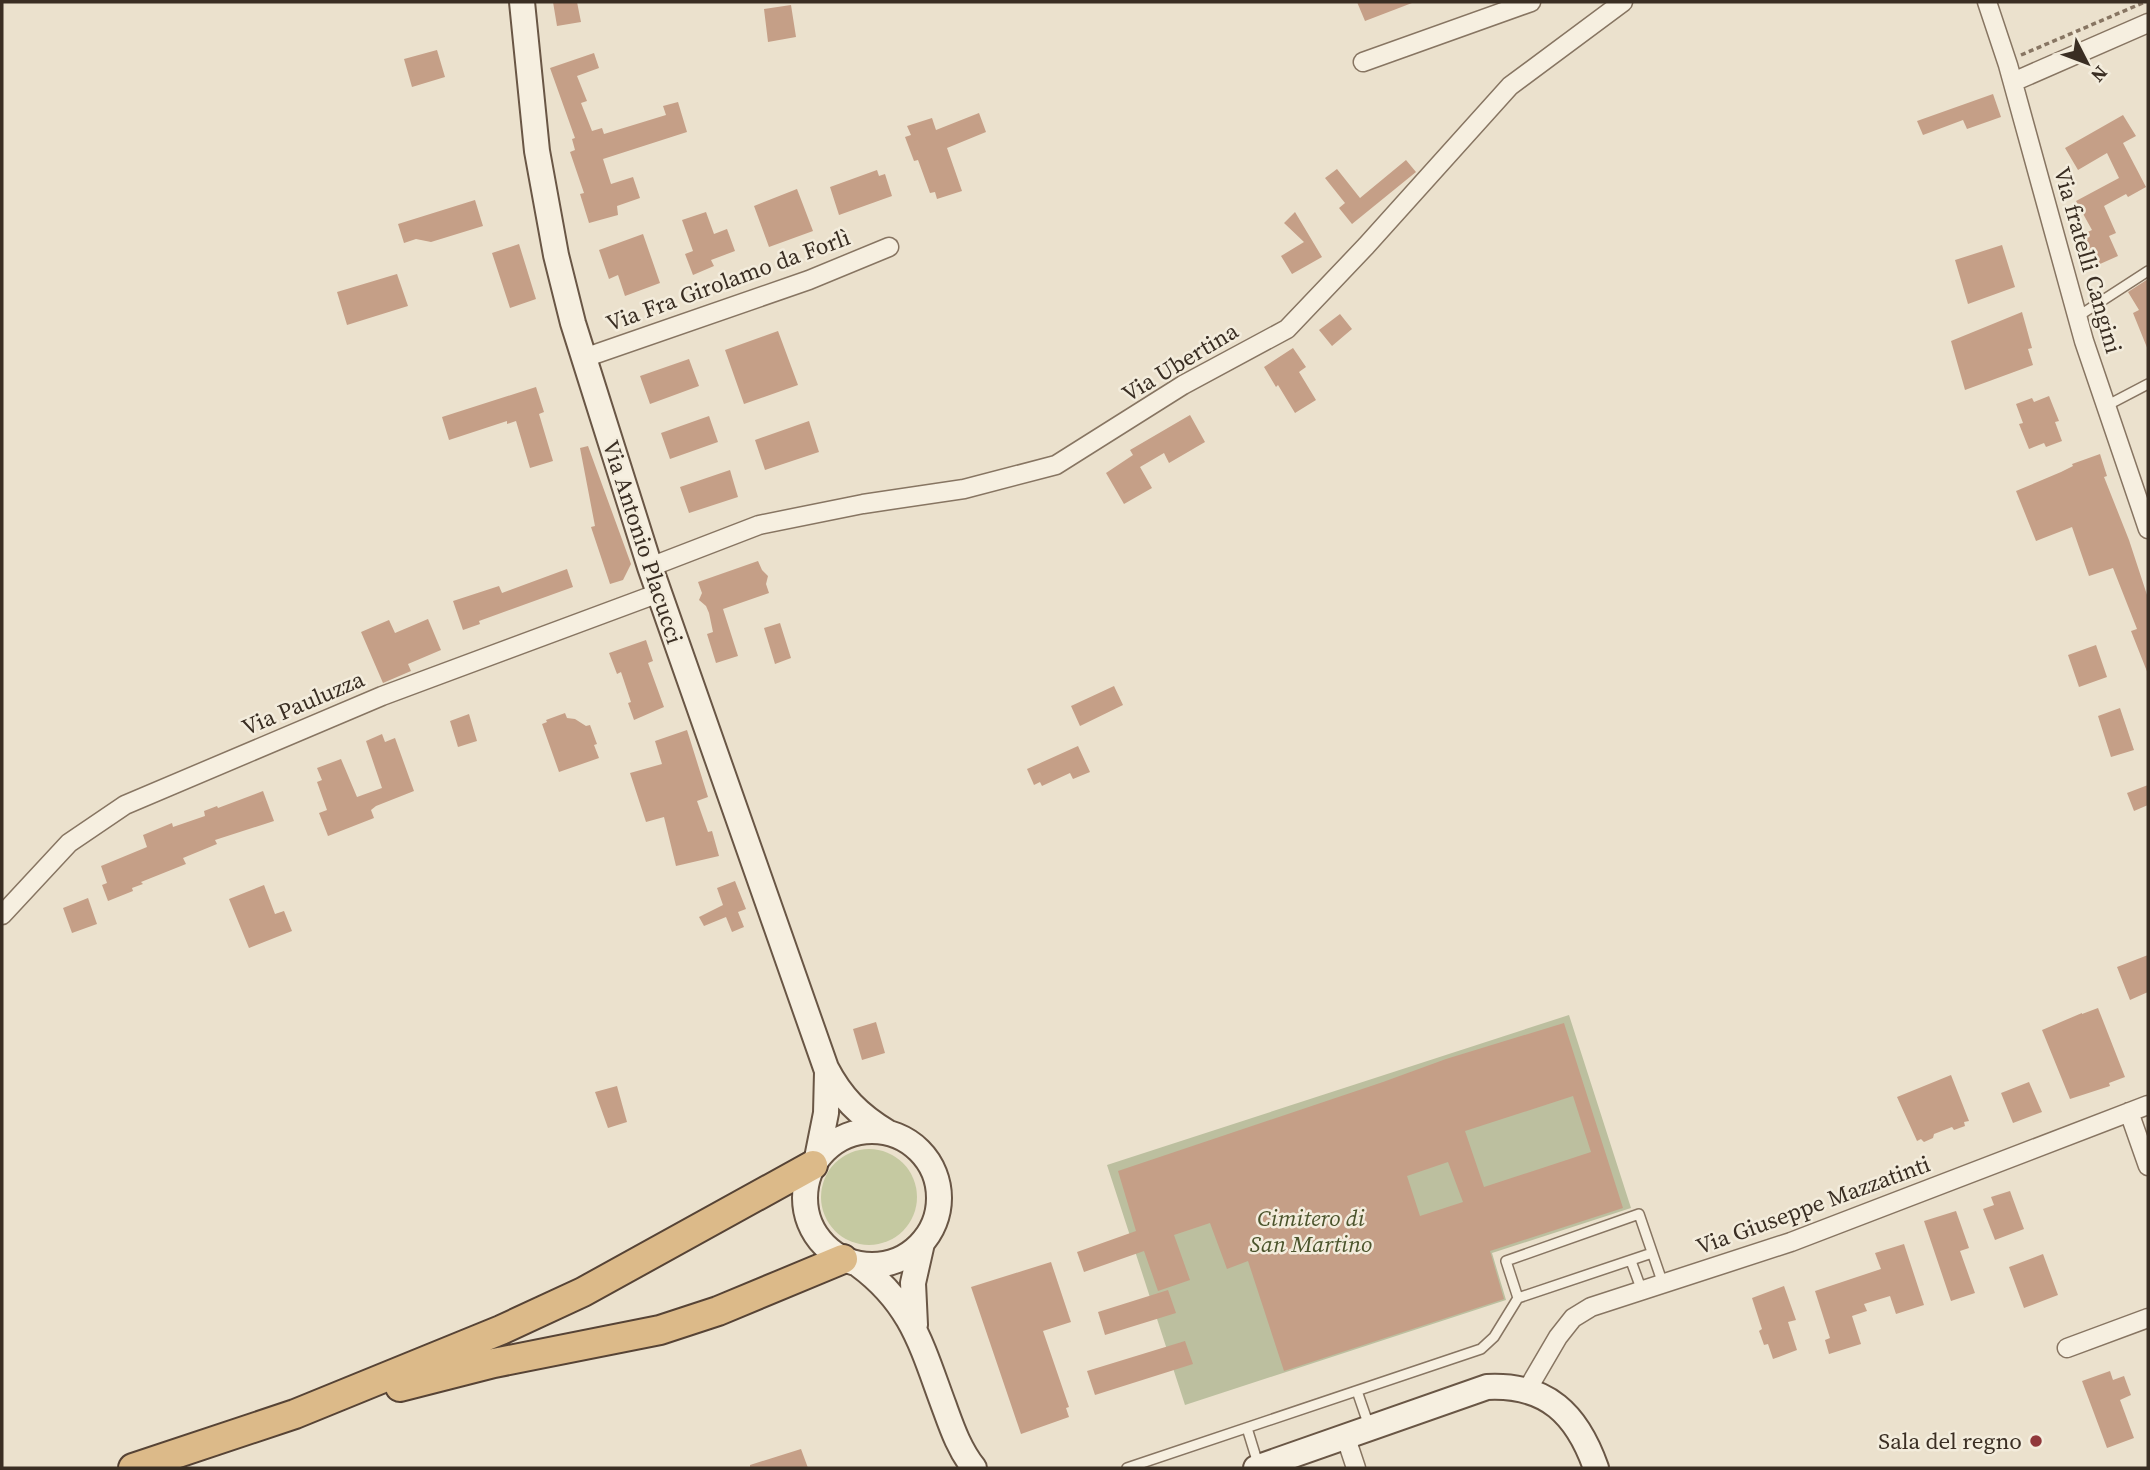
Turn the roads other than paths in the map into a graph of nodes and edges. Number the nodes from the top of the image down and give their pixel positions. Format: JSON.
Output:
{"nodes":[{"id":1,"x":522,"y":2,"type":"edge"},
{"id":2,"x":1531,"y":2,"type":"edge"},
{"id":3,"x":1623,"y":2,"type":"edge"},
{"id":4,"x":1987,"y":2,"type":"edge"},
{"id":5,"x":2148,"y":23,"type":"edge"},
{"id":6,"x":1363,"y":62,"type":"dead end"},
{"id":7,"x":2013,"y":82,"type":"junction"},
{"id":8,"x":889,"y":247,"type":"dead end"},
{"id":9,"x":2148,"y":271,"type":"edge"},
{"id":10,"x":2077,"y":317,"type":"junction"},
{"id":11,"x":584,"y":358,"type":"junction"},
{"id":12,"x":2148,"y":384,"type":"edge"},
{"id":13,"x":2106,"y":406,"type":"junction"},
{"id":14,"x":2148,"y":529,"type":"edge"},
{"id":15,"x":650,"y":567,"type":"junction"},
{"id":16,"x":659,"y":593,"type":"junction"},
{"id":17,"x":2,"y":915,"type":"edge"},
{"id":18,"x":826,"y":1068,"type":"junction"},
{"id":19,"x":2148,"y":1105,"type":"edge"},
{"id":20,"x":2129,"y":1112,"type":"junction"},
{"id":21,"x":887,"y":1132,"type":"junction"},
{"id":22,"x":815,"y":1162,"type":"junction"},
{"id":23,"x":2148,"y":1166,"type":"edge"},
{"id":24,"x":922,"y":1243,"type":"junction"},
{"id":25,"x":1652,"y":1253,"type":"junction"},
{"id":26,"x":1631,"y":1261,"type":"junction"},
{"id":27,"x":851,"y":1262,"type":"junction"},
{"id":28,"x":1663,"y":1284,"type":"junction"},
{"id":29,"x":1642,"y":1291,"type":"junction"},
{"id":30,"x":1518,"y":1298,"type":"junction"},
{"id":31,"x":2148,"y":1318,"type":"edge"},
{"id":32,"x":916,"y":1329,"type":"junction"},
{"id":33,"x":2067,"y":1348,"type":"dead end"},
{"id":34,"x":1527,"y":1390,"type":"junction"},
{"id":35,"x":1357,"y":1391,"type":"junction"},
{"id":36,"x":295,"y":1414,"type":"junction"},
{"id":37,"x":1247,"y":1428,"type":"junction"},
{"id":38,"x":1370,"y":1429,"type":"junction"},
{"id":39,"x":1346,"y":1438,"type":"junction"},
{"id":40,"x":133,"y":1468,"type":"edge"},
{"id":41,"x":974,"y":1468,"type":"edge"},
{"id":42,"x":1127,"y":1468,"type":"edge"},
{"id":43,"x":1258,"y":1468,"type":"edge"},
{"id":44,"x":1356,"y":1468,"type":"edge"},
{"id":45,"x":1596,"y":1468,"type":"edge"}],
"edges":[{"from":1,"to":11,"type":"main road","name":"Via Antonio Placucci"},
{"from":2,"to":6,"type":"street"},
{"from":3,"to":15,"type":"street","name":"Via Ubertina"},
{"from":4,"to":7,"type":"street","name":"Via fratelli Cangini"},
{"from":5,"to":7,"type":"street"},
{"from":7,"to":10,"type":"street","name":"Via fratelli Cangini"},
{"from":8,"to":11,"type":"street","name":"Via Fra Girolamo da Forlì"},
{"from":9,"to":10,"type":"lane"},
{"from":10,"to":13,"type":"street","name":"Via fratelli Cangini"},
{"from":11,"to":15,"type":"main road","name":"Via Antonio Placucci"},
{"from":12,"to":13,"type":"lane"},
{"from":13,"to":14,"type":"street","name":"Via fratelli Cangini"},
{"from":15,"to":16,"type":"main road","name":"Via Antonio Placucci"},
{"from":16,"to":17,"type":"street","name":"Via Pauluzza"},
{"from":16,"to":18,"type":"main road","name":"Via Antonio Placucci"},
{"from":18,"to":21,"type":"main road","name":"Via Antonio Placucci"},
{"from":18,"to":22,"type":"main road","name":"Via Antonio Placucci"},
{"from":19,"to":20,"type":"street","name":"Via Giuseppe Mazzatinti"},
{"from":20,"to":23,"type":"street"},
{"from":20,"to":28,"type":"street","name":"Via Giuseppe Mazzatinti"},
{"from":21,"to":22,"type":"main road"},
{"from":21,"to":24,"type":"main road","name":"Via Antonio Placucci"},
{"from":22,"to":27,"type":"main road","name":"Via Antonio Placucci"},
{"from":22,"to":36,"type":"highway"},
{"from":24,"to":27,"type":"main road"},
{"from":24,"to":32,"type":"main road","name":"Via Antonio Placucci"},
{"from":25,"to":26,"type":"lane"},
{"from":25,"to":28,"type":"lane"},
{"from":25,"to":30,"type":"lane"},
{"from":26,"to":29,"type":"lane"},
{"from":26,"to":30,"type":"lane"},
{"from":27,"to":32,"type":"main road","name":"Via Antonio Placucci"},
{"from":27,"to":36,"type":"highway"},
{"from":28,"to":29,"type":"street","name":"Via Giuseppe Mazzatinti"},
{"from":29,"to":34,"type":"street","name":"Via Giuseppe Mazzatinti"},
{"from":30,"to":35,"type":"lane"},
{"from":31,"to":33,"type":"street"},
{"from":32,"to":41,"type":"main road","name":"Via Antonio Placucci"},
{"from":34,"to":38,"type":"main road"},
{"from":34,"to":45,"type":"main road"},
{"from":35,"to":37,"type":"lane"},
{"from":35,"to":38,"type":"lane"},
{"from":36,"to":40,"type":"highway"},
{"from":37,"to":42,"type":"lane"},
{"from":37,"to":43,"type":"lane"},
{"from":38,"to":39,"type":"main road"},
{"from":39,"to":43,"type":"main road"},
{"from":39,"to":44,"type":"street"}]}
